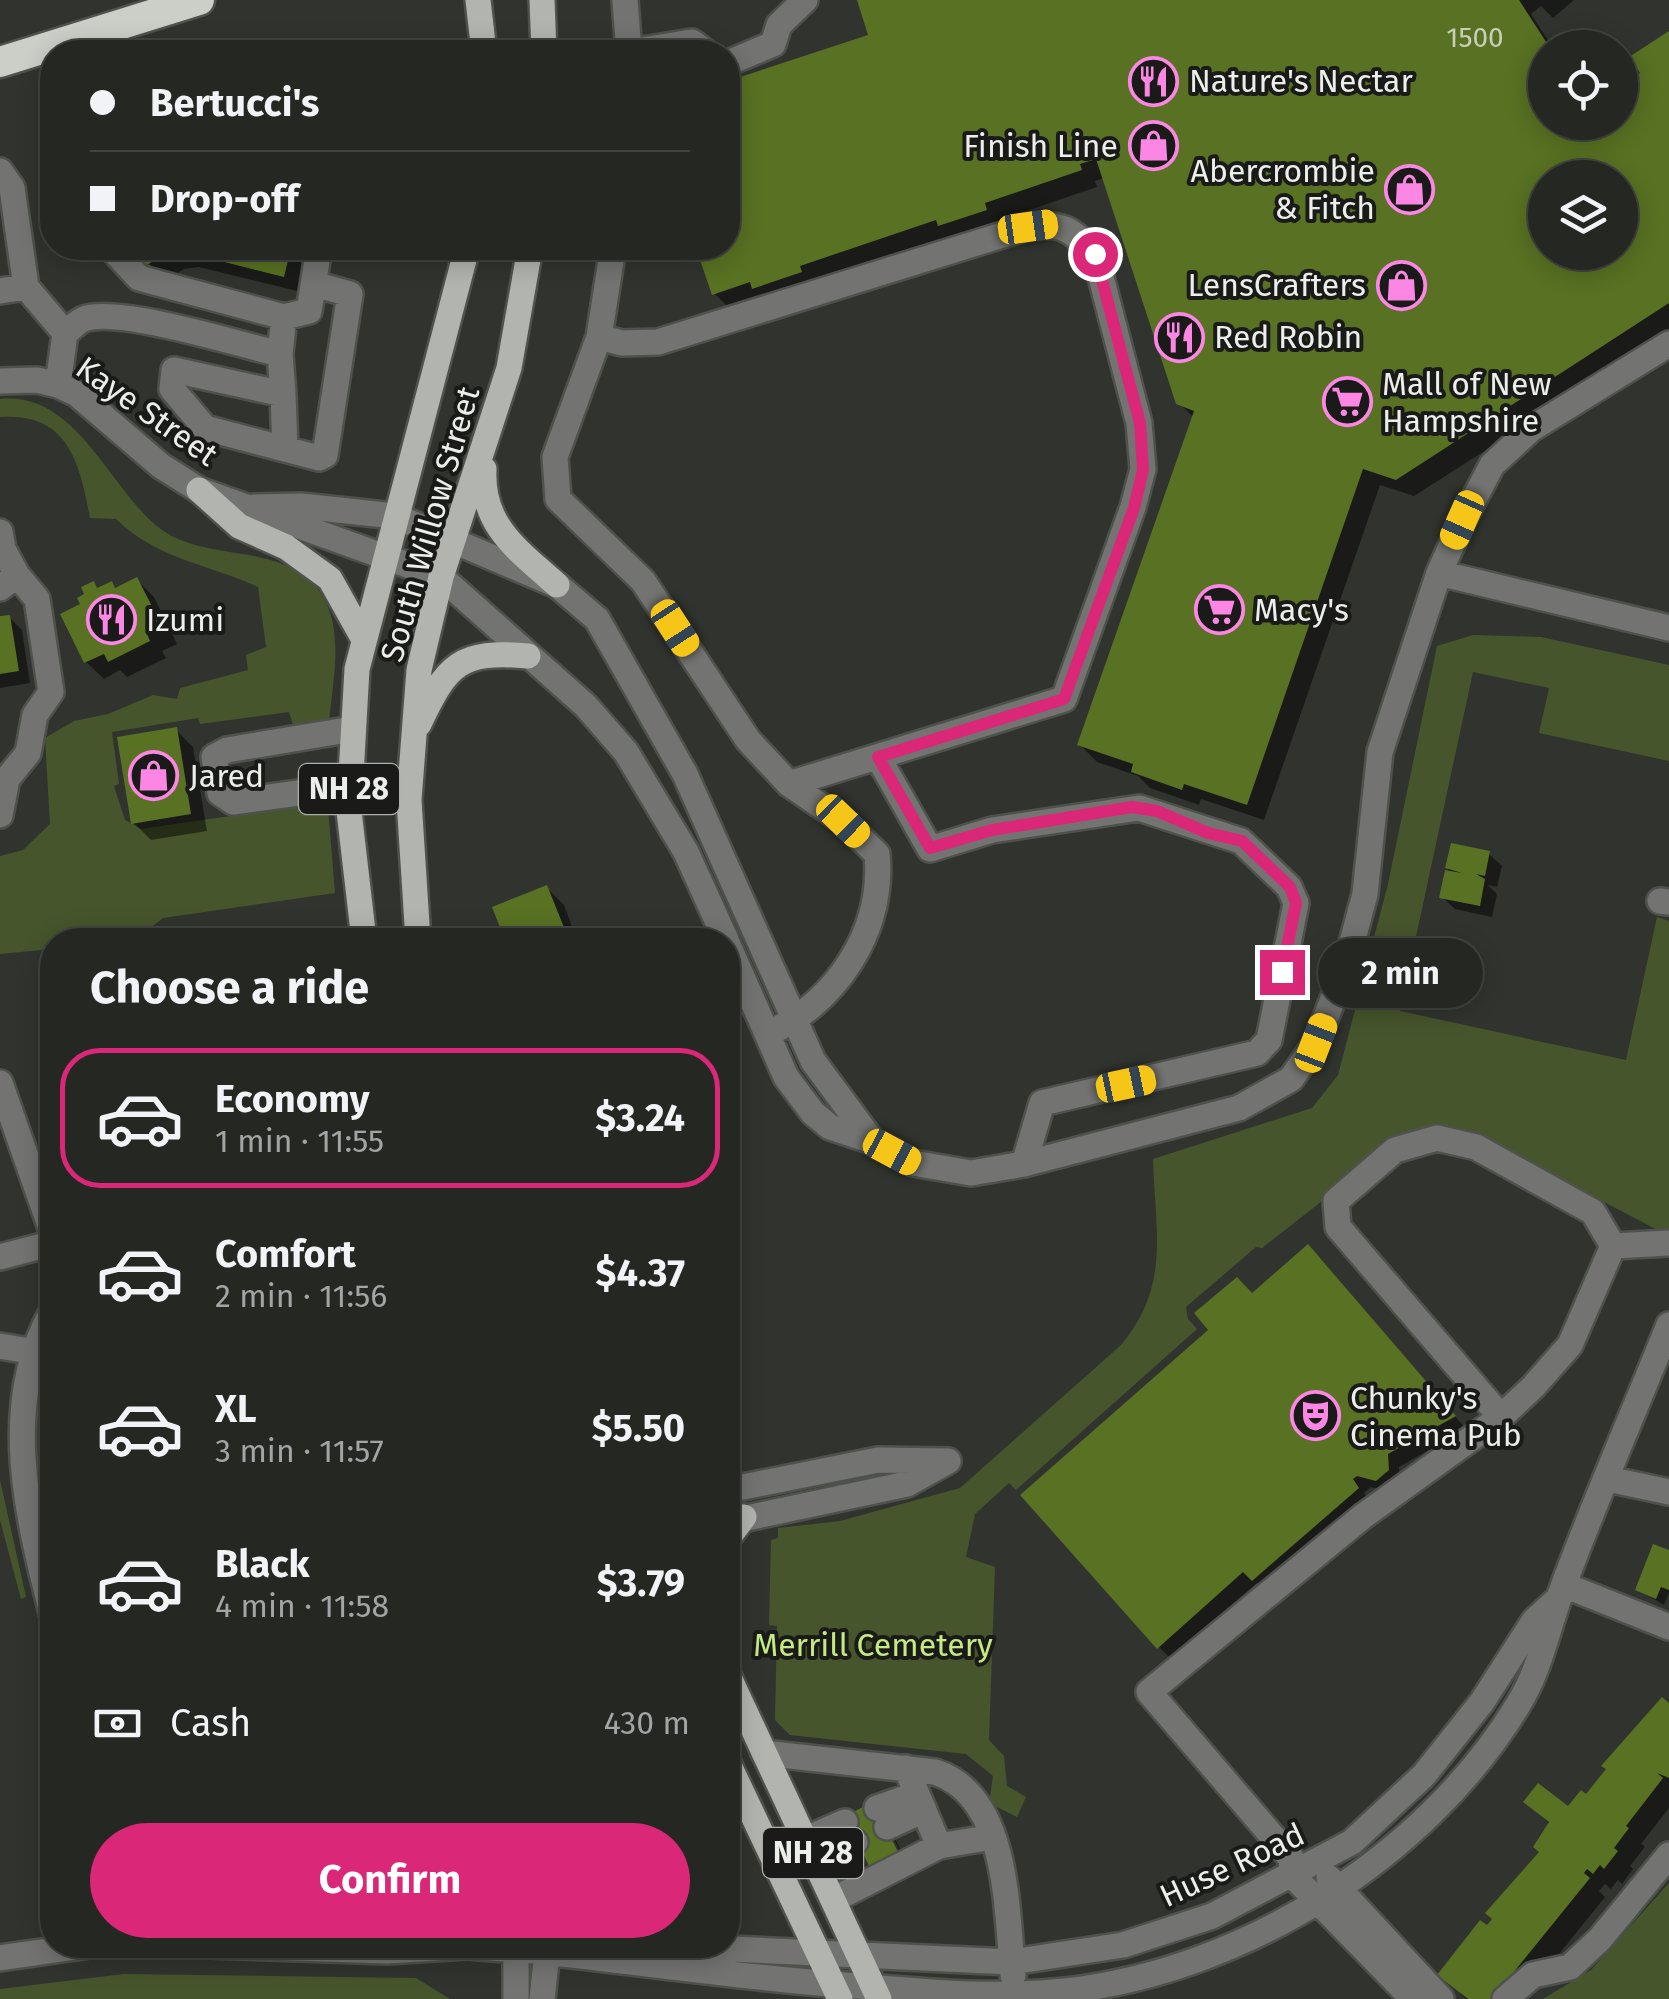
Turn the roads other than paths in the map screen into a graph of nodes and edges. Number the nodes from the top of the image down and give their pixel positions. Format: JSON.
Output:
{"nodes":[{"id":1,"x":138,"y":0,"type":"edge"},
{"id":2,"x":200,"y":0,"type":"edge"},
{"id":3,"x":478,"y":0,"type":"edge"},
{"id":4,"x":542,"y":0,"type":"edge"},
{"id":5,"x":625,"y":0,"type":"edge"},
{"id":6,"x":806,"y":0,"type":"edge"},
{"id":7,"x":46,"y":40,"type":"edge"},
{"id":8,"x":67,"y":40,"type":"edge"},
{"id":9,"x":483,"y":40,"type":"edge"},
{"id":10,"x":544,"y":40,"type":"edge"},
{"id":11,"x":628,"y":40,"type":"edge"},
{"id":12,"x":40,"y":43,"type":"edge"},
{"id":13,"x":40,"y":48,"type":"edge"},
{"id":14,"x":740,"y":58,"type":"edge"},
{"id":15,"x":0,"y":60,"type":"edge"},
{"id":16,"x":0,"y":172,"type":"edge"},
{"id":17,"x":122,"y":260,"type":"edge"},
{"id":18,"x":317,"y":260,"type":"edge"},
{"id":19,"x":464,"y":260,"type":"edge"},
{"id":20,"x":528,"y":260,"type":"edge"},
{"id":21,"x":611,"y":260,"type":"edge"},
{"id":22,"x":314,"y":284,"type":"junction"},
{"id":23,"x":13,"y":289,"type":"edge"},
{"id":24,"x":284,"y":317,"type":"junction"},
{"id":25,"x":65,"y":334,"type":"junction"},
{"id":26,"x":599,"y":337,"type":"junction"},
{"id":27,"x":1669,"y":344,"type":"edge"},
{"id":28,"x":280,"y":354,"type":"junction"},
{"id":29,"x":0,"y":381,"type":"edge"},
{"id":30,"x":58,"y":385,"type":"junction"},
{"id":31,"x":283,"y":394,"type":"junction"},
{"id":32,"x":285,"y":449,"type":"junction"},
{"id":33,"x":484,"y":452,"type":"junction"},
{"id":34,"x":199,"y":490,"type":"junction"},
{"id":35,"x":255,"y":507,"type":"junction"},
{"id":36,"x":395,"y":516,"type":"junction"},
{"id":37,"x":0,"y":532,"type":"edge"},
{"id":38,"x":454,"y":538,"type":"junction"},
{"id":39,"x":384,"y":557,"type":"junction"},
{"id":40,"x":1439,"y":573,"type":"junction"},
{"id":41,"x":441,"y":577,"type":"junction"},
{"id":42,"x":9,"y":582,"type":"edge"},
{"id":43,"x":557,"y":585,"type":"junction"},
{"id":44,"x":1669,"y":628,"type":"edge"},
{"id":45,"x":363,"y":638,"type":"junction"},
{"id":46,"x":528,"y":656,"type":"junction"},
{"id":47,"x":353,"y":729,"type":"junction"},
{"id":48,"x":410,"y":742,"type":"junction"},
{"id":49,"x":878,"y":757,"type":"junction"},
{"id":50,"x":788,"y":784,"type":"junction"},
{"id":51,"x":350,"y":786,"type":"junction"},
{"id":52,"x":0,"y":814,"type":"edge"},
{"id":53,"x":362,"y":928,"type":"edge"},
{"id":54,"x":417,"y":928,"type":"edge"},
{"id":55,"x":720,"y":928,"type":"edge"},
{"id":56,"x":740,"y":974,"type":"edge"},
{"id":57,"x":793,"y":1022,"type":"junction"},
{"id":58,"x":766,"y":1034,"type":"junction"},
{"id":59,"x":0,"y":1084,"type":"edge"},
{"id":60,"x":872,"y":1142,"type":"junction"},
{"id":61,"x":1024,"y":1164,"type":"junction"},
{"id":62,"x":40,"y":1214,"type":"edge"},
{"id":63,"x":1669,"y":1243,"type":"edge"},
{"id":64,"x":1613,"y":1246,"type":"junction"},
{"id":65,"x":40,"y":1248,"type":"edge"},
{"id":66,"x":0,"y":1258,"type":"edge"},
{"id":67,"x":1669,"y":1325,"type":"edge"},
{"id":68,"x":40,"y":1334,"type":"edge"},
{"id":69,"x":0,"y":1346,"type":"edge"},
{"id":70,"x":30,"y":1352,"type":"junction"},
{"id":71,"x":1660,"y":1377,"type":"edge"},
{"id":72,"x":1500,"y":1417,"type":"junction"},
{"id":73,"x":1608,"y":1479,"type":"junction"},
{"id":74,"x":740,"y":1488,"type":"edge"},
{"id":75,"x":1669,"y":1492,"type":"edge"},
{"id":76,"x":740,"y":1519,"type":"edge"},
{"id":77,"x":40,"y":1555,"type":"edge"},
{"id":78,"x":1561,"y":1592,"type":"junction"},
{"id":79,"x":1669,"y":1628,"type":"edge"},
{"id":80,"x":740,"y":1701,"type":"edge"},
{"id":81,"x":764,"y":1752,"type":"junction"},
{"id":82,"x":906,"y":1768,"type":"junction"},
{"id":83,"x":740,"y":1788,"type":"edge"},
{"id":84,"x":920,"y":1802,"type":"junction"},
{"id":85,"x":882,"y":1818,"type":"dead end"},
{"id":86,"x":992,"y":1837,"type":"junction"},
{"id":87,"x":939,"y":1846,"type":"junction"},
{"id":88,"x":1669,"y":1855,"type":"edge"},
{"id":89,"x":1299,"y":1866,"type":"junction"},
{"id":90,"x":1327,"y":1894,"type":"junction"},
{"id":91,"x":836,"y":1899,"type":"junction"},
{"id":92,"x":740,"y":1950,"type":"edge"},
{"id":93,"x":40,"y":1952,"type":"edge"},
{"id":94,"x":820,"y":1952,"type":"junction"},
{"id":95,"x":861,"y":1954,"type":"junction"},
{"id":96,"x":0,"y":1958,"type":"edge"},
{"id":97,"x":516,"y":1958,"type":"edge"},
{"id":98,"x":546,"y":1958,"type":"edge"},
{"id":99,"x":593,"y":1958,"type":"edge"},
{"id":100,"x":1012,"y":1962,"type":"junction"},
{"id":101,"x":837,"y":1992,"type":"edge"},
{"id":102,"x":877,"y":1993,"type":"edge"},
{"id":103,"x":1016,"y":1995,"type":"junction"},
{"id":104,"x":516,"y":1999,"type":"edge"},
{"id":105,"x":542,"y":1999,"type":"edge"},
{"id":106,"x":1413,"y":1999,"type":"edge"},
{"id":107,"x":1441,"y":1999,"type":"edge"},
{"id":108,"x":1505,"y":1999,"type":"edge"}],
"edges":[{"from":1,"to":7,"type":"highway"},
{"from":2,"to":8,"type":"highway"},
{"from":3,"to":9,"type":"main road"},
{"from":4,"to":10,"type":"main road"},
{"from":5,"to":11,"type":"street"},
{"from":6,"to":14,"type":"street"},
{"from":12,"to":15,"type":"highway"},
{"from":13,"to":15,"type":"highway"},
{"from":16,"to":23,"type":"street"},
{"from":17,"to":24,"type":"street"},
{"from":18,"to":22,"type":"street"},
{"from":19,"to":36,"type":"main road","name":"South Willow Street","number":"NH 28"},
{"from":20,"to":33,"type":"main road","name":"South Willow Street","number":"NH 28"},
{"from":21,"to":26,"type":"street"},
{"from":22,"to":24,"type":"street"},
{"from":22,"to":32,"type":"street"},
{"from":23,"to":25,"type":"street"},
{"from":24,"to":28,"type":"street"},
{"from":25,"to":28,"type":"street"},
{"from":25,"to":30,"type":"street"},
{"from":26,"to":49,"type":"street"},
{"from":26,"to":50,"type":"street"},
{"from":27,"to":40,"type":"street"},
{"from":28,"to":31,"type":"street"},
{"from":29,"to":30,"type":"street","name":"Kaye Street"},
{"from":30,"to":34,"type":"street","name":"Kaye Street"},
{"from":31,"to":32,"type":"street"},
{"from":31,"to":32,"type":"street"},
{"from":33,"to":38,"type":"main road","name":"South Willow Street","number":"NH 28"},
{"from":33,"to":43,"type":"main road"},
{"from":34,"to":35,"type":"street","name":"Kaye Street"},
{"from":34,"to":45,"type":"main road"},
{"from":35,"to":36,"type":"street","name":"Kaye Street"},
{"from":35,"to":39,"type":"street","name":"Kaye Street"},
{"from":36,"to":38,"type":"street","name":"Kaye Street"},
{"from":36,"to":39,"type":"main road","name":"South Willow Street","number":"NH 28"},
{"from":37,"to":42,"type":"street"},
{"from":38,"to":41,"type":"main road","name":"South Willow Street","number":"NH 28"},
{"from":38,"to":43,"type":"street","name":"Kaye Street"},
{"from":39,"to":41,"type":"street","name":"Kaye Street"},
{"from":39,"to":45,"type":"main road","name":"South Willow Street","number":"NH 28"},
{"from":40,"to":44,"type":"street"},
{"from":40,"to":61,"type":"street"},
{"from":41,"to":46,"type":"street"},
{"from":41,"to":48,"type":"main road","name":"South Willow Street","number":"NH 28"},
{"from":42,"to":52,"type":"street"},
{"from":43,"to":57,"type":"street","name":"Kaye Street"},
{"from":45,"to":47,"type":"main road","name":"South Willow Street","number":"NH 28"},
{"from":46,"to":48,"type":"main road"},
{"from":46,"to":55,"type":"street"},
{"from":47,"to":51,"type":"main road","name":"South Willow Street","number":"NH 28"},
{"from":47,"to":51,"type":"street"},
{"from":48,"to":54,"type":"main road","name":"South Willow Street","number":"NH 28"},
{"from":49,"to":50,"type":"street"},
{"from":49,"to":61,"type":"street"},
{"from":50,"to":57,"type":"street"},
{"from":51,"to":53,"type":"main road","name":"South Willow Street","number":"NH 28"},
{"from":56,"to":58,"type":"street"},
{"from":57,"to":58,"type":"street"},
{"from":57,"to":60,"type":"street","name":"Kaye Street"},
{"from":58,"to":60,"type":"street"},
{"from":59,"to":62,"type":"street"},
{"from":60,"to":61,"type":"street"},
{"from":63,"to":64,"type":"street"},
{"from":64,"to":72,"type":"street"},
{"from":64,"to":72,"type":"street"},
{"from":65,"to":66,"type":"street"},
{"from":67,"to":71,"type":"street","name":"Huse Road"},
{"from":68,"to":70,"type":"street"},
{"from":69,"to":70,"type":"street"},
{"from":70,"to":77,"type":"street"},
{"from":71,"to":73,"type":"street","name":"Huse Road"},
{"from":72,"to":89,"type":"street"},
{"from":73,"to":75,"type":"street"},
{"from":73,"to":78,"type":"street","name":"Huse Road"},
{"from":74,"to":76,"type":"street"},
{"from":78,"to":79,"type":"street"},
{"from":78,"to":89,"type":"street","name":"Huse Road"},
{"from":78,"to":90,"type":"street","name":"Huse Road"},
{"from":80,"to":81,"type":"main road","number":"NH 28"},
{"from":81,"to":82,"type":"street"},
{"from":81,"to":91,"type":"main road","number":"NH 28"},
{"from":82,"to":84,"type":"street"},
{"from":82,"to":86,"type":"street"},
{"from":83,"to":94,"type":"main road","number":"NH 28"},
{"from":84,"to":85,"type":"street"},
{"from":84,"to":87,"type":"street"},
{"from":86,"to":87,"type":"street"},
{"from":86,"to":100,"type":"street"},
{"from":87,"to":91,"type":"street"},
{"from":88,"to":108,"type":"street"},
{"from":89,"to":90,"type":"street"},
{"from":89,"to":100,"type":"street","name":"Huse Road"},
{"from":90,"to":103,"type":"street","name":"Huse Road"},
{"from":90,"to":106,"type":"street"},
{"from":90,"to":107,"type":"street"},
{"from":91,"to":95,"type":"main road","number":"NH 28"},
{"from":92,"to":94,"type":"street","name":"Huse Road"},
{"from":93,"to":96,"type":"street"},
{"from":94,"to":95,"type":"street","name":"Huse Road"},
{"from":94,"to":101,"type":"main road","number":"NH 28"},
{"from":95,"to":100,"type":"street","name":"Huse Road"},
{"from":95,"to":102,"type":"main road","number":"NH 28"},
{"from":97,"to":104,"type":"street"},
{"from":98,"to":105,"type":"street"},
{"from":99,"to":101,"type":"street","name":"Huse Road"},
{"from":100,"to":103,"type":"street"},
{"from":101,"to":102,"type":"street","name":"Huse Road"},
{"from":102,"to":103,"type":"street","name":"Huse Road"}]}
